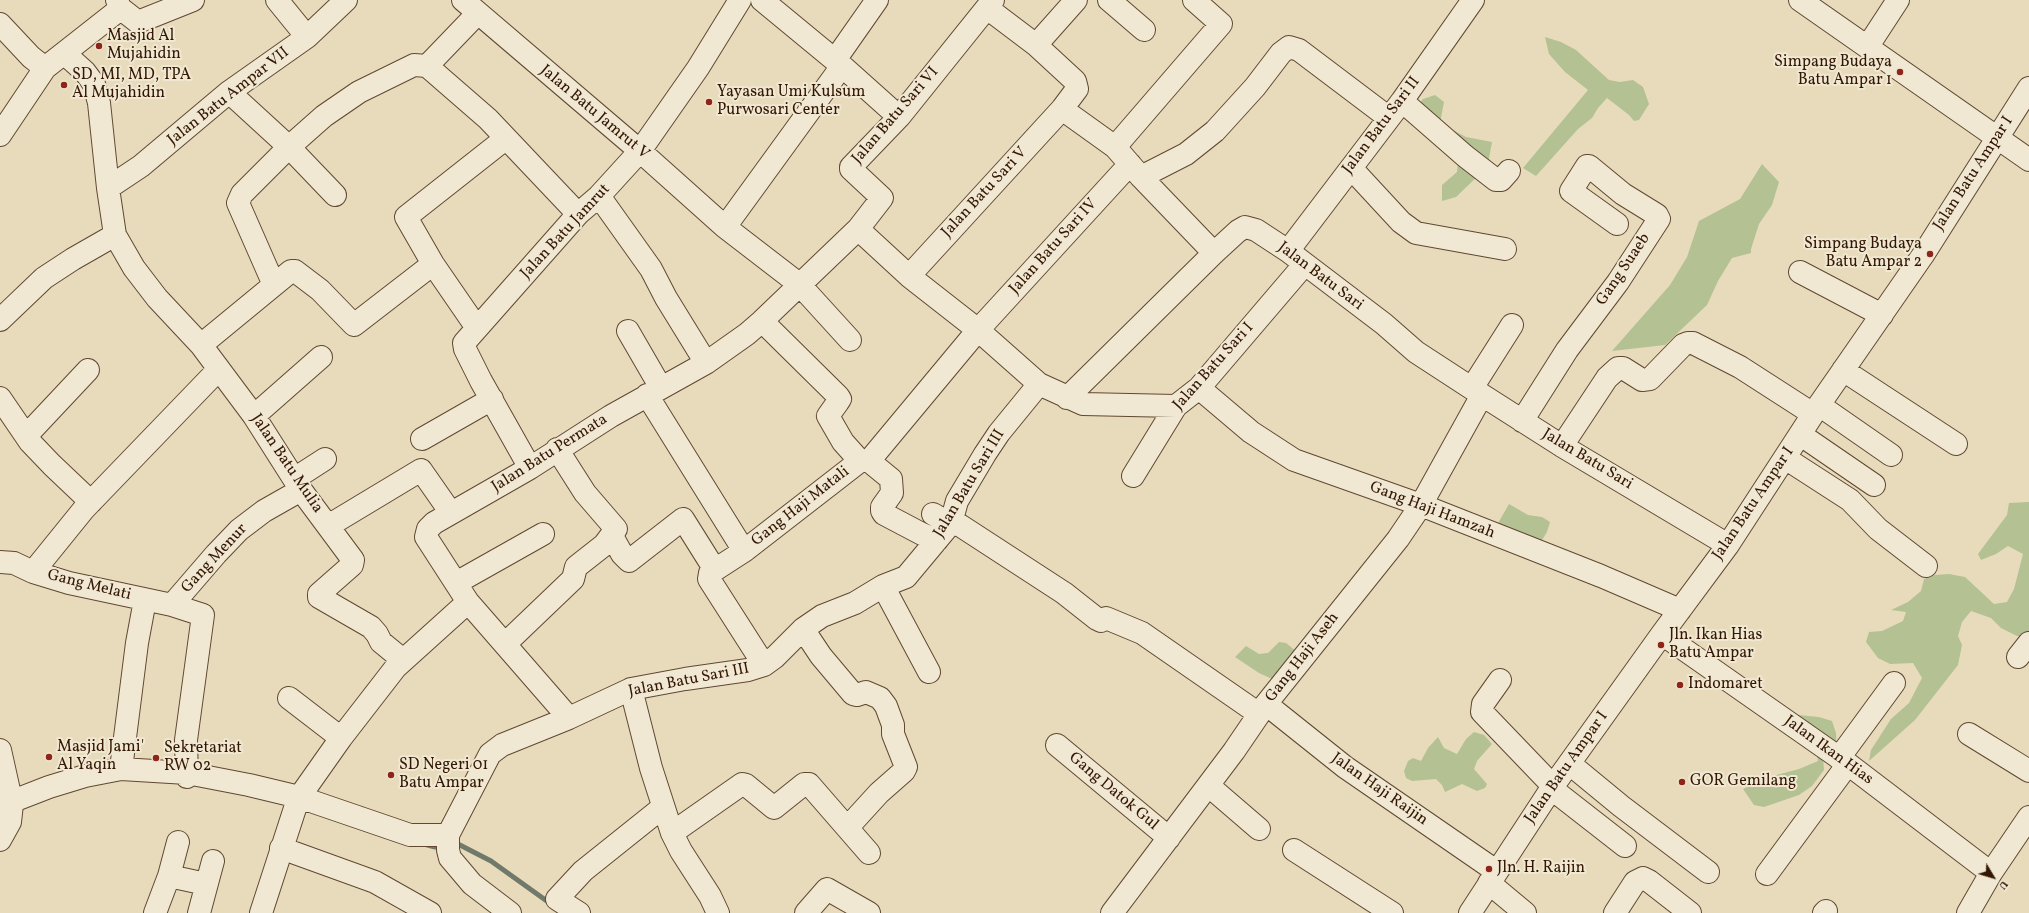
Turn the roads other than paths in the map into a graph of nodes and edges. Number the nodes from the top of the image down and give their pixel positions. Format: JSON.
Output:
{"nodes":[{"id":1,"x":193,"y":0,"type":"edge"},
{"id":2,"x":277,"y":0,"type":"edge"},
{"id":3,"x":346,"y":0,"type":"edge"},
{"id":4,"x":740,"y":0,"type":"edge"},
{"id":5,"x":762,"y":0,"type":"edge"},
{"id":6,"x":877,"y":0,"type":"edge"},
{"id":7,"x":1076,"y":0,"type":"edge"},
{"id":8,"x":1109,"y":0,"type":"edge"},
{"id":9,"x":1194,"y":0,"type":"edge"},
{"id":10,"x":1473,"y":0,"type":"edge"},
{"id":11,"x":1800,"y":0,"type":"edge"},
{"id":12,"x":1898,"y":0,"type":"edge"},
{"id":13,"x":118,"y":4,"type":"edge"},
{"id":14,"x":990,"y":4,"type":"edge"},
{"id":15,"x":470,"y":7,"type":"edge"},
{"id":16,"x":0,"y":24,"type":"edge"},
{"id":17,"x":1144,"y":30,"type":"dead end"},
{"id":18,"x":307,"y":37,"type":"junction"},
{"id":19,"x":1036,"y":45,"type":"junction"},
{"id":20,"x":1868,"y":46,"type":"junction"},
{"id":21,"x":65,"y":54,"type":"junction"},
{"id":22,"x":839,"y":63,"type":"junction"},
{"id":23,"x":427,"y":66,"type":"junction"},
{"id":24,"x":46,"y":68,"type":"junction"},
{"id":25,"x":2029,"y":88,"type":"edge"},
{"id":26,"x":230,"y":92,"type":"junction"},
{"id":27,"x":1402,"y":101,"type":"junction"},
{"id":28,"x":1062,"y":109,"type":"junction"},
{"id":29,"x":899,"y":117,"type":"junction"},
{"id":30,"x":1389,"y":118,"type":"junction"},
{"id":31,"x":0,"y":135,"type":"edge"},
{"id":32,"x":505,"y":139,"type":"junction"},
{"id":33,"x":1997,"y":139,"type":"junction"},
{"id":34,"x":289,"y":147,"type":"junction"},
{"id":35,"x":1115,"y":147,"type":"junction"},
{"id":36,"x":640,"y":151,"type":"junction"},
{"id":37,"x":2029,"y":160,"type":"edge"},
{"id":38,"x":1351,"y":168,"type":"junction"},
{"id":39,"x":1135,"y":170,"type":"junction"},
{"id":40,"x":1509,"y":170,"type":"dead end"},
{"id":41,"x":108,"y":188,"type":"junction"},
{"id":42,"x":334,"y":195,"type":"dead end"},
{"id":43,"x":599,"y":196,"type":"junction"},
{"id":44,"x":578,"y":214,"type":"junction"},
{"id":45,"x":1617,"y":224,"type":"dead end"},
{"id":46,"x":725,"y":227,"type":"junction"},
{"id":47,"x":858,"y":229,"type":"junction"},
{"id":48,"x":115,"y":235,"type":"junction"},
{"id":49,"x":1505,"y":249,"type":"dead end"},
{"id":50,"x":1288,"y":251,"type":"junction"},
{"id":51,"x":1214,"y":253,"type":"junction"},
{"id":52,"x":433,"y":264,"type":"junction"},
{"id":53,"x":1304,"y":265,"type":"junction"},
{"id":54,"x":1800,"y":272,"type":"dead end"},
{"id":55,"x":909,"y":276,"type":"junction"},
{"id":56,"x":799,"y":284,"type":"junction"},
{"id":57,"x":274,"y":285,"type":"junction"},
{"id":58,"x":1882,"y":315,"type":"junction"},
{"id":59,"x":0,"y":320,"type":"edge"},
{"id":60,"x":762,"y":321,"type":"junction"},
{"id":61,"x":1512,"y":325,"type":"dead end"},
{"id":62,"x":477,"y":328,"type":"junction"},
{"id":63,"x":978,"y":330,"type":"junction"},
{"id":64,"x":628,"y":332,"type":"dead end"},
{"id":65,"x":850,"y":340,"type":"dead end"},
{"id":66,"x":201,"y":345,"type":"junction"},
{"id":67,"x":322,"y":357,"type":"dead end"},
{"id":68,"x":706,"y":363,"type":"junction"},
{"id":69,"x":88,"y":370,"type":"dead end"},
{"id":70,"x":218,"y":370,"type":"junction"},
{"id":71,"x":1843,"y":370,"type":"junction"},
{"id":72,"x":1039,"y":384,"type":"junction"},
{"id":73,"x":1199,"y":388,"type":"junction"},
{"id":74,"x":654,"y":391,"type":"junction"},
{"id":75,"x":1477,"y":392,"type":"junction"},
{"id":76,"x":0,"y":398,"type":"edge"},
{"id":77,"x":1067,"y":398,"type":"junction"},
{"id":78,"x":492,"y":399,"type":"junction"},
{"id":79,"x":1176,"y":406,"type":"junction"},
{"id":80,"x":1816,"y":409,"type":"junction"},
{"id":81,"x":254,"y":416,"type":"junction"},
{"id":82,"x":1522,"y":421,"type":"junction"},
{"id":83,"x":1801,"y":434,"type":"junction"},
{"id":84,"x":26,"y":436,"type":"junction"},
{"id":85,"x":422,"y":439,"type":"dead end"},
{"id":86,"x":1956,"y":444,"type":"dead end"},
{"id":87,"x":1562,"y":446,"type":"junction"},
{"id":88,"x":557,"y":450,"type":"junction"},
{"id":89,"x":1891,"y":455,"type":"dead end"},
{"id":90,"x":1785,"y":458,"type":"junction"},
{"id":91,"x":325,"y":459,"type":"dead end"},
{"id":92,"x":865,"y":461,"type":"junction"},
{"id":93,"x":530,"y":468,"type":"junction"},
{"id":94,"x":1133,"y":476,"type":"dead end"},
{"id":95,"x":891,"y":479,"type":"joint"},
{"id":96,"x":298,"y":485,"type":"junction"},
{"id":97,"x":1874,"y":485,"type":"dead end"},
{"id":98,"x":91,"y":502,"type":"junction"},
{"id":99,"x":1421,"y":505,"type":"junction"},
{"id":100,"x":451,"y":513,"type":"junction"},
{"id":101,"x":328,"y":526,"type":"junction"},
{"id":102,"x":937,"y":528,"type":"junction"},
{"id":103,"x":543,"y":534,"type":"dead end"},
{"id":104,"x":612,"y":536,"type":"junction"},
{"id":105,"x":1728,"y":544,"type":"junction"},
{"id":106,"x":744,"y":551,"type":"junction"},
{"id":107,"x":0,"y":562,"type":"edge"},
{"id":108,"x":1926,"y":566,"type":"dead end"},
{"id":109,"x":715,"y":570,"type":"junction"},
{"id":110,"x":33,"y":572,"type":"junction"},
{"id":111,"x":456,"y":583,"type":"junction"},
{"id":112,"x":883,"y":586,"type":"junction"},
{"id":113,"x":145,"y":600,"type":"junction"},
{"id":114,"x":468,"y":602,"type":"junction"},
{"id":115,"x":172,"y":605,"type":"junction"},
{"id":116,"x":1680,"y":610,"type":"junction"},
{"id":117,"x":803,"y":629,"type":"junction"},
{"id":118,"x":1662,"y":634,"type":"junction"},
{"id":119,"x":505,"y":644,"type":"junction"},
{"id":120,"x":404,"y":660,"type":"junction"},
{"id":121,"x":764,"y":665,"type":"junction"},
{"id":122,"x":929,"y":672,"type":"dead end"},
{"id":123,"x":1500,"y":680,"type":"dead end"},
{"id":124,"x":1894,"y":683,"type":"dead end"},
{"id":125,"x":631,"y":689,"type":"junction"},
{"id":126,"x":289,"y":698,"type":"dead end"},
{"id":127,"x":1262,"y":709,"type":"junction"},
{"id":128,"x":569,"y":718,"type":"junction"},
{"id":129,"x":1969,"y":734,"type":"dead end"},
{"id":130,"x":341,"y":738,"type":"junction"},
{"id":131,"x":1057,"y":745,"type":"dead end"},
{"id":132,"x":0,"y":750,"type":"edge"},
{"id":133,"x":1844,"y":761,"type":"junction"},
{"id":134,"x":1570,"y":764,"type":"junction"},
{"id":135,"x":121,"y":769,"type":"junction"},
{"id":136,"x":2029,"y":771,"type":"edge"},
{"id":137,"x":187,"y":775,"type":"junction"},
{"id":138,"x":1209,"y":786,"type":"junction"},
{"id":139,"x":1552,"y":787,"type":"junction"},
{"id":140,"x":296,"y":804,"type":"junction"},
{"id":141,"x":663,"y":806,"type":"junction"},
{"id":142,"x":7,"y":813,"type":"edge"},
{"id":143,"x":2029,"y":817,"type":"edge"},
{"id":144,"x":848,"y":827,"type":"junction"},
{"id":145,"x":1259,"y":829,"type":"dead end"},
{"id":146,"x":672,"y":833,"type":"junction"},
{"id":147,"x":1169,"y":838,"type":"junction"},
{"id":148,"x":178,"y":842,"type":"dead end"},
{"id":149,"x":448,"y":842,"type":"junction"},
{"id":150,"x":1625,"y":846,"type":"dead end"},
{"id":151,"x":281,"y":848,"type":"junction"},
{"id":152,"x":1294,"y":850,"type":"dead end"},
{"id":153,"x":869,"y":853,"type":"dead end"},
{"id":154,"x":213,"y":861,"type":"dead end"},
{"id":155,"x":1708,"y":872,"type":"dead end"},
{"id":156,"x":1991,"y":873,"type":"junction"},
{"id":157,"x":1767,"y":874,"type":"dead end"},
{"id":158,"x":169,"y":876,"type":"junction"},
{"id":159,"x":1492,"y":877,"type":"junction"},
{"id":160,"x":206,"y":884,"type":"junction"},
{"id":161,"x":155,"y":913,"type":"edge"},
{"id":162,"x":199,"y":913,"type":"edge"},
{"id":163,"x":261,"y":913,"type":"edge"},
{"id":164,"x":430,"y":913,"type":"edge"},
{"id":165,"x":510,"y":913,"type":"edge"},
{"id":166,"x":579,"y":913,"type":"edge"},
{"id":167,"x":718,"y":913,"type":"edge"},
{"id":168,"x":806,"y":913,"type":"edge"},
{"id":169,"x":869,"y":913,"type":"edge"},
{"id":170,"x":1112,"y":913,"type":"edge"},
{"id":171,"x":1392,"y":913,"type":"edge"},
{"id":172,"x":1470,"y":913,"type":"edge"},
{"id":173,"x":1524,"y":913,"type":"edge"},
{"id":174,"x":1615,"y":913,"type":"edge"},
{"id":175,"x":1690,"y":913,"type":"edge"},
{"id":176,"x":1968,"y":913,"type":"edge"}],
"edges":[{"from":1,"to":13,"type":"street"},
{"from":2,"to":18,"type":"street"},
{"from":3,"to":18,"type":"street","name":"Jalan Batu Ampar VII"},
{"from":4,"to":36,"type":"street","name":"Jalan Batu Jamrut"},
{"from":5,"to":22,"type":"street"},
{"from":6,"to":22,"type":"street"},
{"from":7,"to":19,"type":"street"},
{"from":8,"to":17,"type":"street"},
{"from":9,"to":35,"type":"street"},
{"from":10,"to":27,"type":"street","name":"Jalan Batu Sari II"},
{"from":11,"to":20,"type":"street"},
{"from":12,"to":20,"type":"street"},
{"from":13,"to":21,"type":"street"},
{"from":14,"to":19,"type":"street"},
{"from":14,"to":29,"type":"street","name":"Jalan Batu Sari VI"},
{"from":15,"to":23,"type":"street"},
{"from":15,"to":36,"type":"street","name":"Jalan Batu Jamrut V"},
{"from":16,"to":24,"type":"street"},
{"from":18,"to":26,"type":"street","name":"Jalan Batu Ampar VII"},
{"from":19,"to":28,"type":"street"},
{"from":20,"to":33,"type":"street"},
{"from":21,"to":24,"type":"street"},
{"from":21,"to":41,"type":"street"},
{"from":22,"to":29,"type":"street"},
{"from":22,"to":46,"type":"street"},
{"from":23,"to":32,"type":"street"},
{"from":23,"to":34,"type":"street"},
{"from":24,"to":31,"type":"street"},
{"from":25,"to":33,"type":"street","name":"Jalan Batu Ampar I"},
{"from":26,"to":34,"type":"street"},
{"from":26,"to":41,"type":"street","name":"Jalan Batu Ampar VII"},
{"from":27,"to":30,"type":"street","name":"Jalan Batu Sari II"},
{"from":27,"to":40,"type":"street"},
{"from":28,"to":35,"type":"street"},
{"from":28,"to":55,"type":"street","name":"Jalan Batu Sari V"},
{"from":29,"to":47,"type":"street","name":"Jalan Batu Sari VI"},
{"from":30,"to":38,"type":"street","name":"Jalan Batu Sari II"},
{"from":30,"to":39,"type":"street"},
{"from":32,"to":44,"type":"street"},
{"from":32,"to":52,"type":"street"},
{"from":33,"to":37,"type":"street"},
{"from":33,"to":58,"type":"street","name":"Jalan Batu Ampar I"},
{"from":34,"to":42,"type":"street"},
{"from":34,"to":57,"type":"street"},
{"from":35,"to":39,"type":"street"},
{"from":36,"to":43,"type":"street","name":"Jalan Batu Jamrut"},
{"from":36,"to":46,"type":"street","name":"Jalan Batu Jamrut V"},
{"from":38,"to":49,"type":"street"},
{"from":38,"to":50,"type":"street","name":"Jalan Batu Sari II"},
{"from":39,"to":51,"type":"street"},
{"from":39,"to":63,"type":"street","name":"Jalan Batu Sari IV"},
{"from":41,"to":48,"type":"street"},
{"from":43,"to":44,"type":"street","name":"Jalan Batu Jamrut"},
{"from":43,"to":68,"type":"street"},
{"from":44,"to":62,"type":"street","name":"Jalan Batu Jamrut"},
{"from":45,"to":82,"type":"street","name":"Gang Suaeb"},
{"from":46,"to":56,"type":"street"},
{"from":47,"to":55,"type":"street"},
{"from":47,"to":56,"type":"street","name":"Jalan Batu Permata"},
{"from":48,"to":59,"type":"street"},
{"from":48,"to":66,"type":"street","name":"Jalan Batu Mulia"},
{"from":50,"to":51,"type":"street","name":"Jalan Batu Sari"},
{"from":50,"to":53,"type":"street","name":"Jalan Batu Sari"},
{"from":51,"to":77,"type":"street"},
{"from":52,"to":57,"type":"street"},
{"from":52,"to":62,"type":"street"},
{"from":53,"to":73,"type":"street","name":"Jalan Batu Sari I"},
{"from":53,"to":75,"type":"street","name":"Jalan Batu Sari"},
{"from":54,"to":58,"type":"street"},
{"from":55,"to":63,"type":"street"},
{"from":56,"to":60,"type":"street","name":"Jalan Batu Permata"},
{"from":56,"to":65,"type":"street"},
{"from":57,"to":66,"type":"street"},
{"from":58,"to":71,"type":"street","name":"Jalan Batu Ampar I"},
{"from":60,"to":68,"type":"street","name":"Jalan Batu Permata"},
{"from":60,"to":92,"type":"street"},
{"from":61,"to":75,"type":"street","name":"Gang Haji Aseh"},
{"from":62,"to":78,"type":"street","name":"Jalan Batu Jamrut"},
{"from":63,"to":72,"type":"street"},
{"from":63,"to":92,"type":"street","name":"Jalan Batu Sari IV"},
{"from":64,"to":74,"type":"street","name":"Gang Haji Matali"},
{"from":66,"to":70,"type":"street","name":"Jalan Batu Mulia"},
{"from":67,"to":81,"type":"street"},
{"from":68,"to":74,"type":"street","name":"Jalan Batu Permata"},
{"from":69,"to":84,"type":"street"},
{"from":70,"to":81,"type":"street","name":"Jalan Batu Mulia"},
{"from":70,"to":98,"type":"street"},
{"from":71,"to":80,"type":"street","name":"Jalan Batu Ampar I"},
{"from":71,"to":86,"type":"street"},
{"from":72,"to":77,"type":"street"},
{"from":72,"to":102,"type":"street","name":"Jalan Batu Sari III"},
{"from":73,"to":79,"type":"street","name":"Jalan Batu Sari I"},
{"from":73,"to":99,"type":"street","name":"Gang Haji Hamzah"},
{"from":74,"to":88,"type":"street","name":"Jalan Batu Permata"},
{"from":74,"to":106,"type":"street","name":"Gang Haji Matali"},
{"from":75,"to":82,"type":"street","name":"Jalan Batu Sari"},
{"from":75,"to":99,"type":"street","name":"Gang Haji Aseh"},
{"from":76,"to":84,"type":"street"},
{"from":77,"to":79,"type":"street"},
{"from":78,"to":85,"type":"street"},
{"from":78,"to":93,"type":"street","name":"Jalan Batu Jamrut"},
{"from":79,"to":94,"type":"street","name":"Jalan Batu Sari I"},
{"from":80,"to":83,"type":"street","name":"Jalan Batu Ampar I"},
{"from":80,"to":87,"type":"street"},
{"from":80,"to":89,"type":"street"},
{"from":81,"to":96,"type":"street","name":"Jalan Batu Mulia"},
{"from":82,"to":87,"type":"street","name":"Jalan Batu Sari"},
{"from":83,"to":90,"type":"street","name":"Jalan Batu Ampar I"},
{"from":83,"to":97,"type":"street"},
{"from":84,"to":98,"type":"street"},
{"from":87,"to":105,"type":"street","name":"Jalan Batu Sari"},
{"from":88,"to":93,"type":"street","name":"Jalan Batu Permata"},
{"from":88,"to":104,"type":"street"},
{"from":90,"to":105,"type":"street","name":"Jalan Batu Ampar I"},
{"from":90,"to":108,"type":"street"},
{"from":91,"to":96,"type":"street","name":"Gang Menur"},
{"from":92,"to":95,"type":"street","name":"Gang Haji Matali"},
{"from":92,"to":106,"type":"street","name":"Gang Haji Matali"},
{"from":93,"to":100,"type":"street","name":"Jalan Batu Permata"},
{"from":95,"to":102,"type":"street","name":"Jalan Haji Raijin"},
{"from":96,"to":101,"type":"street","name":"Jalan Batu Mulia"},
{"from":96,"to":115,"type":"street","name":"Gang Menur"},
{"from":98,"to":110,"type":"street"},
{"from":99,"to":116,"type":"street","name":"Gang Haji Hamzah"},
{"from":99,"to":127,"type":"street","name":"Gang Haji Aseh"},
{"from":100,"to":101,"type":"street","name":"Jalan Batu Mulia"},
{"from":100,"to":111,"type":"street","name":"Jalan Batu Permata"},
{"from":101,"to":120,"type":"street"},
{"from":102,"to":112,"type":"street","name":"Jalan Batu Sari III"},
{"from":102,"to":127,"type":"street","name":"Jalan Haji Raijin"},
{"from":103,"to":111,"type":"street"},
{"from":104,"to":109,"type":"street"},
{"from":104,"to":119,"type":"street"},
{"from":105,"to":116,"type":"street","name":"Jalan Batu Ampar I"},
{"from":106,"to":109,"type":"street"},
{"from":107,"to":110,"type":"street"},
{"from":109,"to":121,"type":"street"},
{"from":110,"to":113,"type":"street","name":"Gang Melati"},
{"from":111,"to":114,"type":"street","name":"Jalan Batu Permata"},
{"from":112,"to":117,"type":"street","name":"Jalan Batu Sari III"},
{"from":112,"to":122,"type":"street"},
{"from":113,"to":115,"type":"street","name":"Gang Melati"},
{"from":113,"to":135,"type":"street"},
{"from":114,"to":119,"type":"street","name":"Jalan Batu Permata"},
{"from":114,"to":120,"type":"street"},
{"from":115,"to":137,"type":"street","name":"Gang Melati"},
{"from":116,"to":118,"type":"street","name":"Jalan Batu Ampar I"},
{"from":117,"to":121,"type":"street","name":"Jalan Batu Sari III"},
{"from":117,"to":144,"type":"street"},
{"from":118,"to":133,"type":"street","name":"Jalan Ikan Hias"},
{"from":118,"to":134,"type":"street","name":"Jalan Batu Ampar I"},
{"from":119,"to":128,"type":"street","name":"Jalan Batu Permata"},
{"from":120,"to":130,"type":"street"},
{"from":121,"to":125,"type":"street","name":"Jalan Batu Sari III"},
{"from":123,"to":139,"type":"street"},
{"from":124,"to":133,"type":"street"},
{"from":125,"to":128,"type":"street","name":"Jalan Batu Sari III"},
{"from":125,"to":141,"type":"street"},
{"from":126,"to":130,"type":"street"},
{"from":127,"to":138,"type":"street","name":"Gang Haji Aseh"},
{"from":127,"to":159,"type":"street","name":"Jalan Haji Raijin"},
{"from":128,"to":149,"type":"street","name":"Jalan Batu Sari III"},
{"from":129,"to":136,"type":"street"},
{"from":130,"to":140,"type":"street"},
{"from":131,"to":147,"type":"street","name":"Gang Datok Gul"},
{"from":132,"to":142,"type":"street"},
{"from":133,"to":156,"type":"street","name":"Jalan Ikan Hias"},
{"from":133,"to":157,"type":"street"},
{"from":134,"to":139,"type":"street","name":"Jalan Batu Ampar I"},
{"from":134,"to":155,"type":"street"},
{"from":135,"to":137,"type":"street"},
{"from":135,"to":142,"type":"street"},
{"from":137,"to":140,"type":"street"},
{"from":138,"to":145,"type":"street"},
{"from":138,"to":147,"type":"street","name":"Gang Haji Aseh"},
{"from":139,"to":150,"type":"street"},
{"from":139,"to":159,"type":"street","name":"Jalan Batu Ampar I"},
{"from":140,"to":149,"type":"street"},
{"from":140,"to":151,"type":"street"},
{"from":141,"to":146,"type":"street"},
{"from":141,"to":166,"type":"street"},
{"from":143,"to":156,"type":"street"},
{"from":144,"to":146,"type":"street"},
{"from":144,"to":153,"type":"street"},
{"from":146,"to":167,"type":"street"},
{"from":147,"to":170,"type":"street","name":"Gang Haji Aseh"},
{"from":148,"to":158,"type":"street"},
{"from":149,"to":165,"type":"street"},
{"from":151,"to":163,"type":"street"},
{"from":151,"to":164,"type":"street"},
{"from":152,"to":171,"type":"street"},
{"from":154,"to":160,"type":"street"},
{"from":156,"to":176,"type":"street"},
{"from":158,"to":160,"type":"street"},
{"from":158,"to":161,"type":"street"},
{"from":159,"to":172,"type":"street","name":"Jalan Batu Ampar I"},
{"from":159,"to":173,"type":"street","name":"Jalan Haji Raijin"},
{"from":160,"to":162,"type":"street"},
{"from":168,"to":169,"type":"street"},
{"from":174,"to":175,"type":"street"}]}
